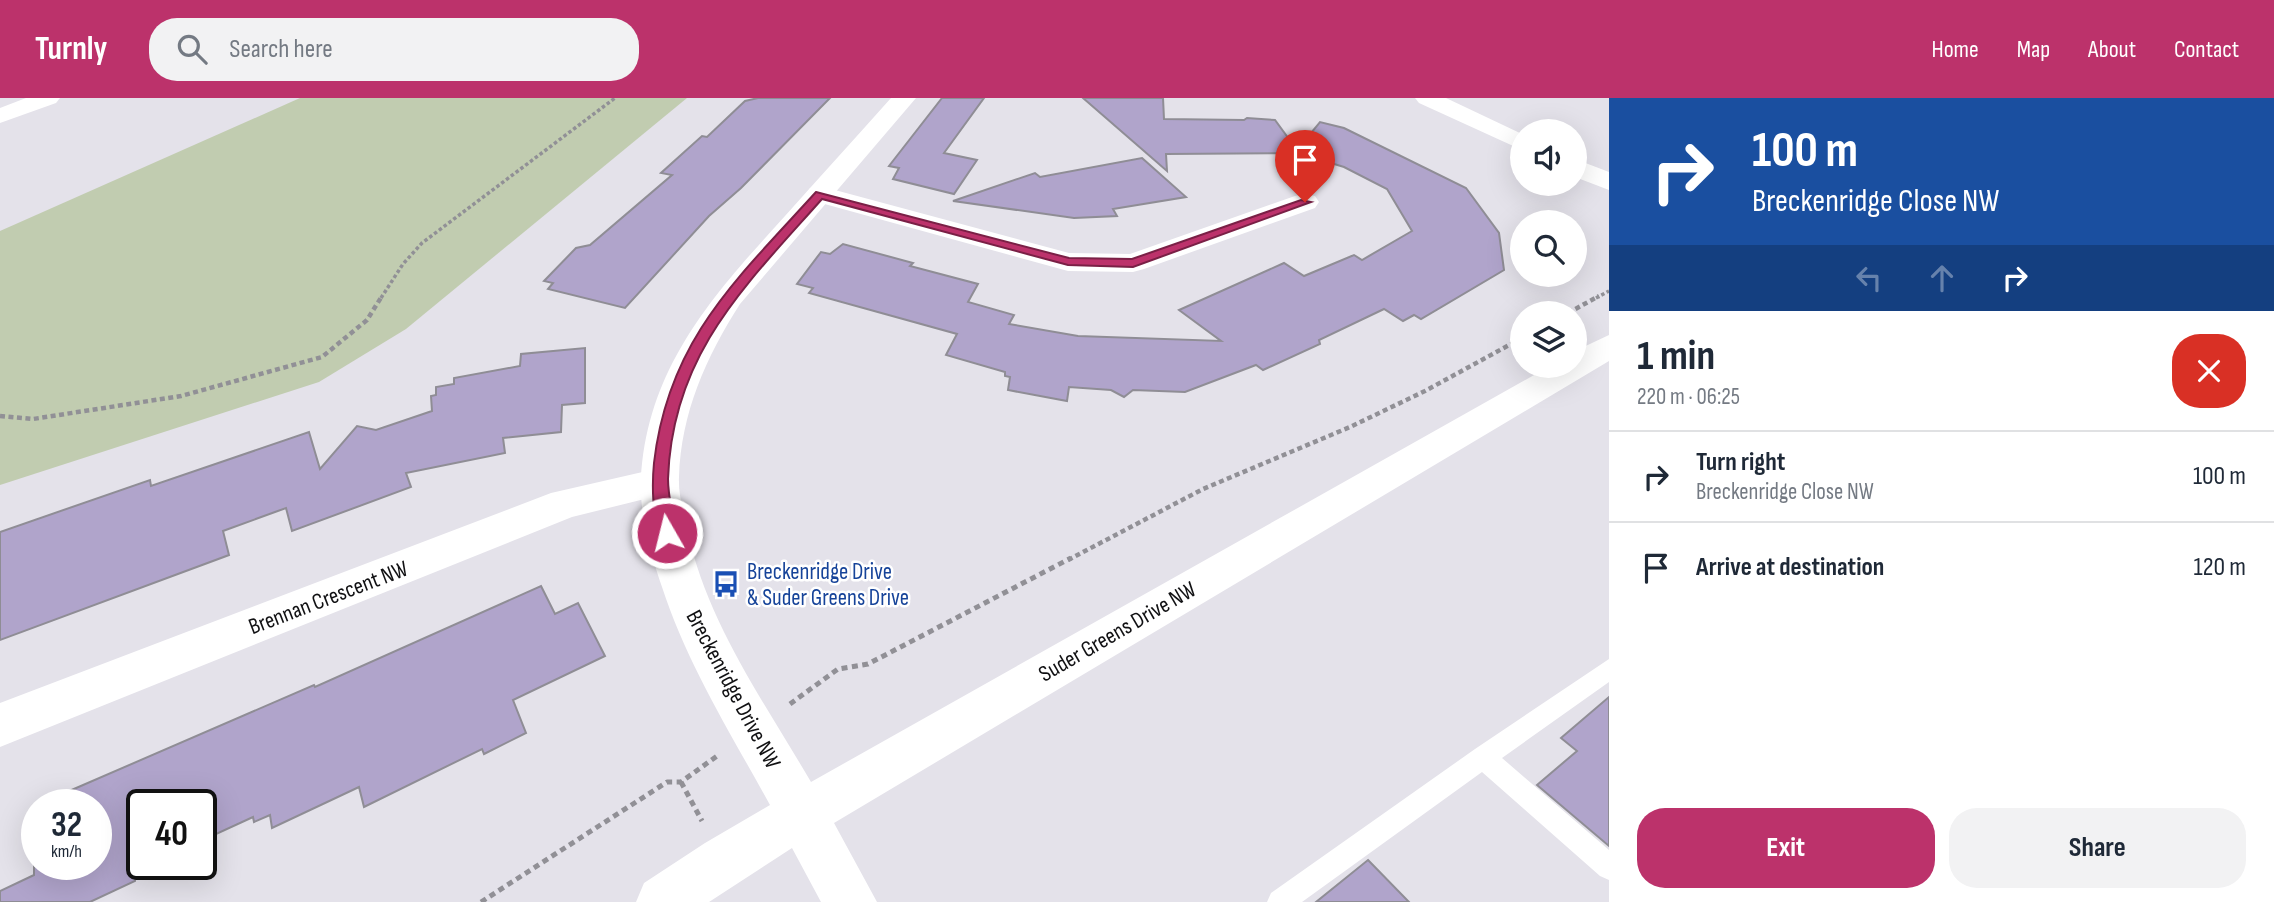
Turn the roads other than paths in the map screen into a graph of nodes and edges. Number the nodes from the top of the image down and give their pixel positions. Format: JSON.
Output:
{"nodes":[{"id":1,"x":48,"y":98,"type":"edge"},
{"id":2,"x":904,"y":98,"type":"edge"},
{"id":3,"x":1427,"y":98,"type":"edge"},
{"id":4,"x":1446,"y":98,"type":"edge"},
{"id":5,"x":0,"y":116,"type":"edge"},
{"id":6,"x":1510,"y":125,"type":"edge"},
{"id":7,"x":1510,"y":137,"type":"edge"},
{"id":8,"x":1587,"y":158,"type":"edge"},
{"id":9,"x":1609,"y":167,"type":"edge"},
{"id":10,"x":1587,"y":172,"type":"edge"},
{"id":11,"x":1609,"y":182,"type":"edge"},
{"id":12,"x":820,"y":194,"type":"junction"},
{"id":13,"x":1305,"y":202,"type":"dead end"},
{"id":14,"x":1609,"y":346,"type":"edge"},
{"id":15,"x":1587,"y":359,"type":"edge"},
{"id":16,"x":1554,"y":378,"type":"edge"},
{"id":17,"x":660,"y":482,"type":"junction"},
{"id":18,"x":1609,"y":669,"type":"edge"},
{"id":19,"x":0,"y":725,"type":"edge"},
{"id":20,"x":1483,"y":757,"type":"junction"},
{"id":21,"x":802,"y":814,"type":"junction"},
{"id":22,"x":1609,"y":867,"type":"edge"},
{"id":23,"x":663,"y":902,"type":"edge"},
{"id":24,"x":850,"y":902,"type":"edge"},
{"id":25,"x":1280,"y":902,"type":"edge"}],
"edges":[{"from":1,"to":5,"type":"street"},
{"from":2,"to":12,"type":"street","name":"Breckenridge Drive NW"},
{"from":3,"to":7,"type":"street"},
{"from":4,"to":6,"type":"street"},
{"from":8,"to":9,"type":"street"},
{"from":10,"to":11,"type":"street"},
{"from":12,"to":13,"type":"street"},
{"from":12,"to":17,"type":"street","name":"Breckenridge Drive NW"},
{"from":14,"to":15,"type":"street","name":"Suder Greens Drive NW"},
{"from":16,"to":21,"type":"street","name":"Suder Greens Drive NW"},
{"from":17,"to":19,"type":"street","name":"Brennan Crescent NW"},
{"from":17,"to":21,"type":"street","name":"Breckenridge Drive NW"},
{"from":18,"to":20,"type":"lane"},
{"from":20,"to":22,"type":"lane"},
{"from":20,"to":25,"type":"lane"},
{"from":21,"to":23,"type":"street","name":"Suder Greens Drive NW"},
{"from":21,"to":24,"type":"street","name":"Breckenridge Drive NW"}]}
